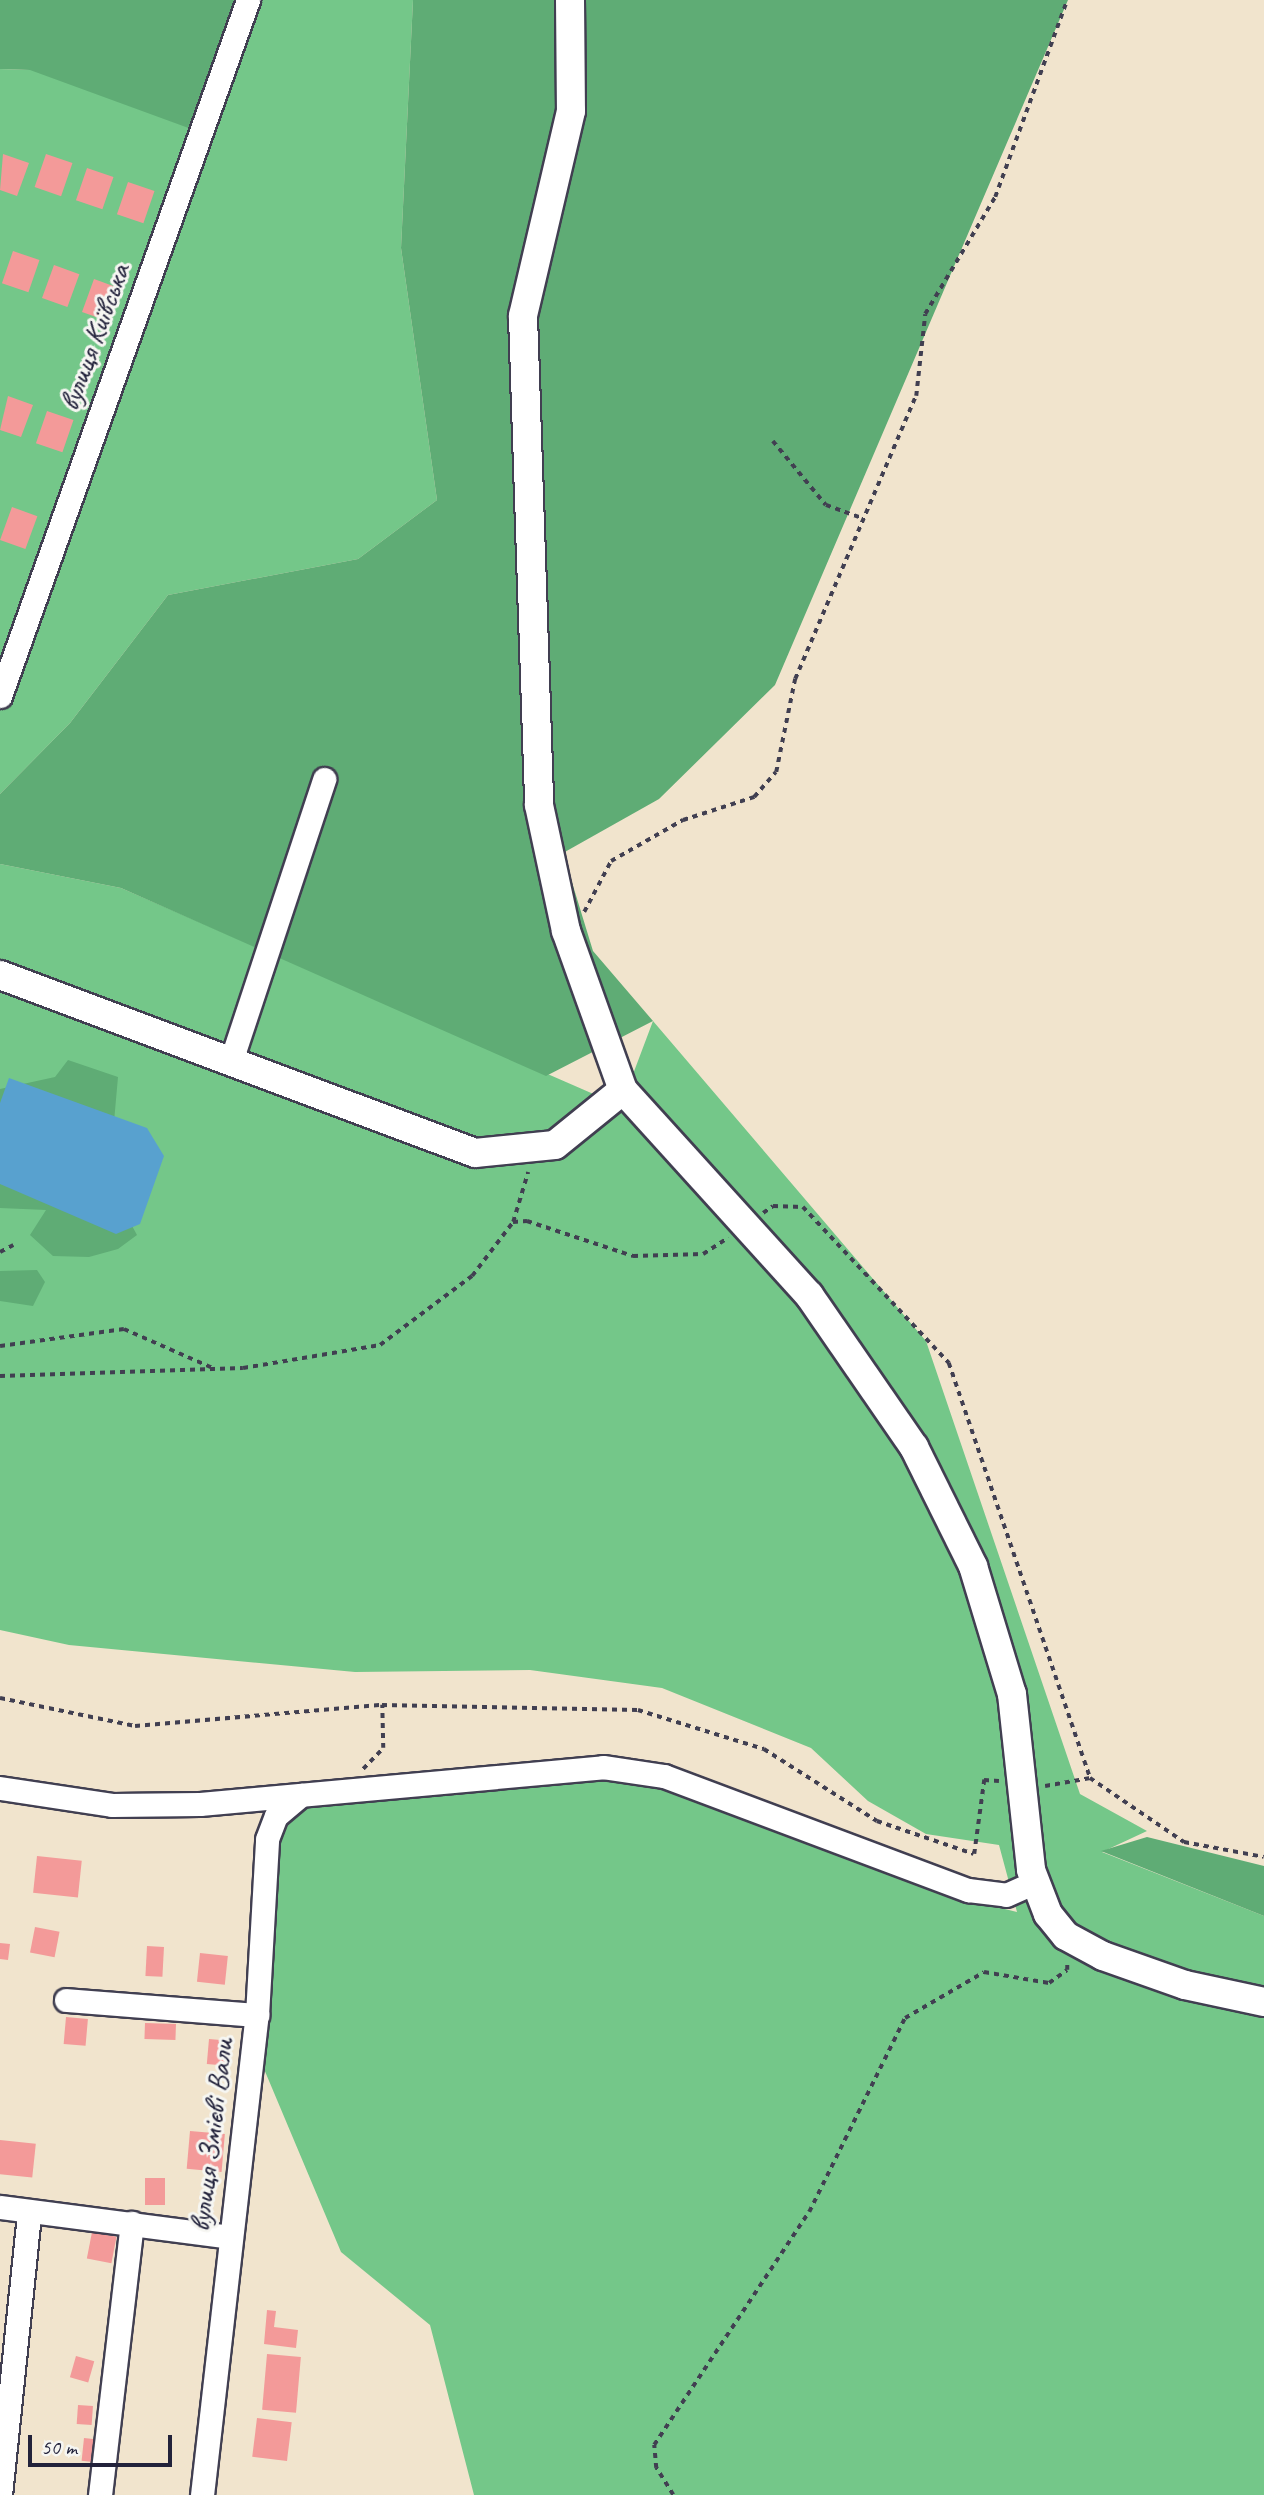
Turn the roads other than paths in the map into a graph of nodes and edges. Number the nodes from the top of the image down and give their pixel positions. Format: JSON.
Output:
{"nodes":[{"id":1,"x":248,"y":0,"type":"edge"},
{"id":2,"x":570,"y":0,"type":"edge"},
{"id":3,"x":0,"y":696,"type":"edge"},
{"id":4,"x":324,"y":779,"type":"dead end"},
{"id":5,"x":0,"y":975,"type":"edge"},
{"id":6,"x":231,"y":1061,"type":"junction"},
{"id":7,"x":623,"y":1090,"type":"junction"},
{"id":8,"x":0,"y":1788,"type":"edge"},
{"id":9,"x":301,"y":1795,"type":"junction"},
{"id":10,"x":1033,"y":1883,"type":"junction"},
{"id":11,"x":65,"y":2000,"type":"dead end"},
{"id":12,"x":1264,"y":2002,"type":"edge"},
{"id":13,"x":257,"y":2015,"type":"junction"},
{"id":14,"x":0,"y":2207,"type":"edge"},
{"id":15,"x":29,"y":2212,"type":"junction"},
{"id":16,"x":132,"y":2223,"type":"junction"},
{"id":17,"x":230,"y":2237,"type":"junction"},
{"id":18,"x":0,"y":2495,"type":"edge"},
{"id":19,"x":100,"y":2495,"type":"edge"},
{"id":20,"x":202,"y":2495,"type":"edge"}],
"edges":[{"from":1,"to":3,"type":"street","name":"вулиця Київська"},
{"from":2,"to":7,"type":"street"},
{"from":4,"to":6,"type":"street"},
{"from":5,"to":6,"type":"street"},
{"from":6,"to":7,"type":"street"},
{"from":7,"to":10,"type":"street"},
{"from":8,"to":9,"type":"street"},
{"from":9,"to":10,"type":"street"},
{"from":9,"to":13,"type":"street","name":"вулиця Змієві Вали"},
{"from":10,"to":12,"type":"street"},
{"from":11,"to":13,"type":"street"},
{"from":13,"to":17,"type":"street","name":"вулиця Змієві Вали"},
{"from":14,"to":15,"type":"street"},
{"from":15,"to":16,"type":"street"},
{"from":15,"to":18,"type":"street"},
{"from":16,"to":17,"type":"street"},
{"from":16,"to":19,"type":"street"},
{"from":17,"to":20,"type":"street","name":"вулиця Змієві Вали"}]}
